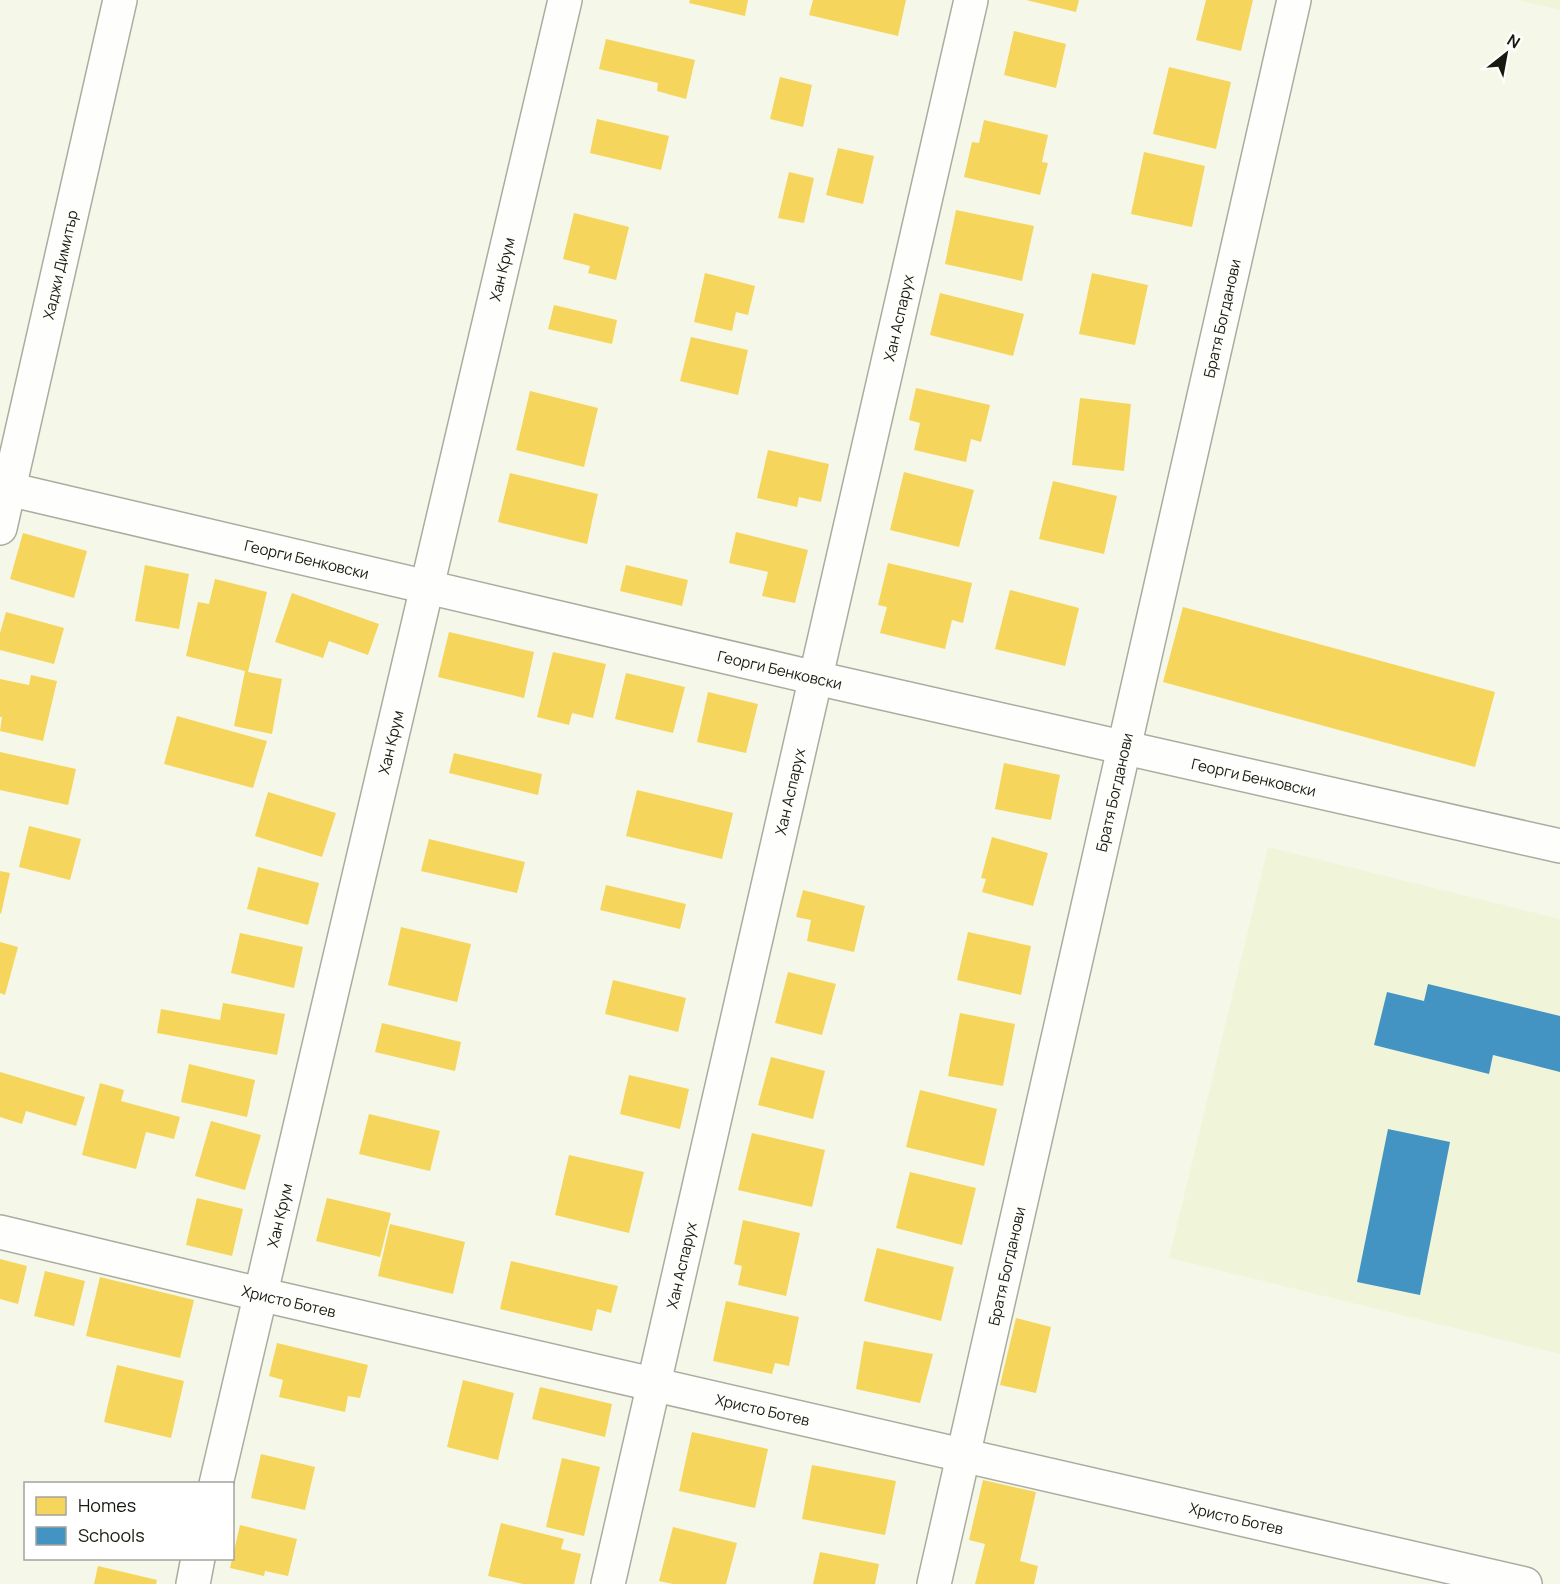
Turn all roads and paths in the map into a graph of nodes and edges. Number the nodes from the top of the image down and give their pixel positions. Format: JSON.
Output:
{"nodes":[{"id":1,"x":120,"y":0,"type":"edge"},
{"id":2,"x":566,"y":0,"type":"edge"},
{"id":3,"x":971,"y":0,"type":"edge"},
{"id":4,"x":1294,"y":0,"type":"edge"},
{"id":5,"x":5,"y":488,"type":"edge"},
{"id":6,"x":0,"y":528,"type":"edge"},
{"id":7,"x":428,"y":588,"type":"junction"},
{"id":8,"x":816,"y":678,"type":"junction"},
{"id":9,"x":1123,"y":747,"type":"junction"},
{"id":10,"x":1560,"y":846,"type":"edge"},
{"id":11,"x":0,"y":1232,"type":"edge"},
{"id":12,"x":259,"y":1294,"type":"junction"},
{"id":13,"x":652,"y":1384,"type":"junction"},
{"id":14,"x":963,"y":1455,"type":"junction"},
{"id":15,"x":216,"y":1482,"type":"edge"},
{"id":16,"x":198,"y":1560,"type":"edge"},
{"id":17,"x":193,"y":1584,"type":"edge"},
{"id":18,"x":608,"y":1584,"type":"edge"},
{"id":19,"x":934,"y":1584,"type":"edge"},
{"id":20,"x":1525,"y":1584,"type":"edge"}],
"edges":[{"from":1,"to":5,"type":"street","name":"Хаджи Димитър"},
{"from":2,"to":7,"type":"street","name":"Хан Крум"},
{"from":3,"to":8,"type":"street","name":"Хан Аспарух"},
{"from":4,"to":9,"type":"street","name":"Братя Богданови"},
{"from":5,"to":6,"type":"street","name":"Хаджи Димитър"},
{"from":5,"to":7,"type":"street","name":"Георги Бенковски"},
{"from":7,"to":8,"type":"street","name":"Георги Бенковски"},
{"from":7,"to":12,"type":"street","name":"Хан Крум"},
{"from":8,"to":9,"type":"street","name":"Георги Бенковски"},
{"from":8,"to":13,"type":"street","name":"Хан Аспарух"},
{"from":9,"to":10,"type":"street","name":"Георги Бенковски"},
{"from":9,"to":14,"type":"street","name":"Братя Богданови"},
{"from":11,"to":12,"type":"street","name":"Христо Ботев"},
{"from":12,"to":13,"type":"street","name":"Христо Ботев"},
{"from":12,"to":15,"type":"street","name":"Хан Крум"},
{"from":13,"to":14,"type":"street","name":"Христо Ботев"},
{"from":13,"to":18,"type":"street","name":"Хан Аспарух"},
{"from":14,"to":19,"type":"street","name":"Братя Богданови"},
{"from":14,"to":20,"type":"street","name":"Христо Ботев"},
{"from":16,"to":17,"type":"street"}]}
